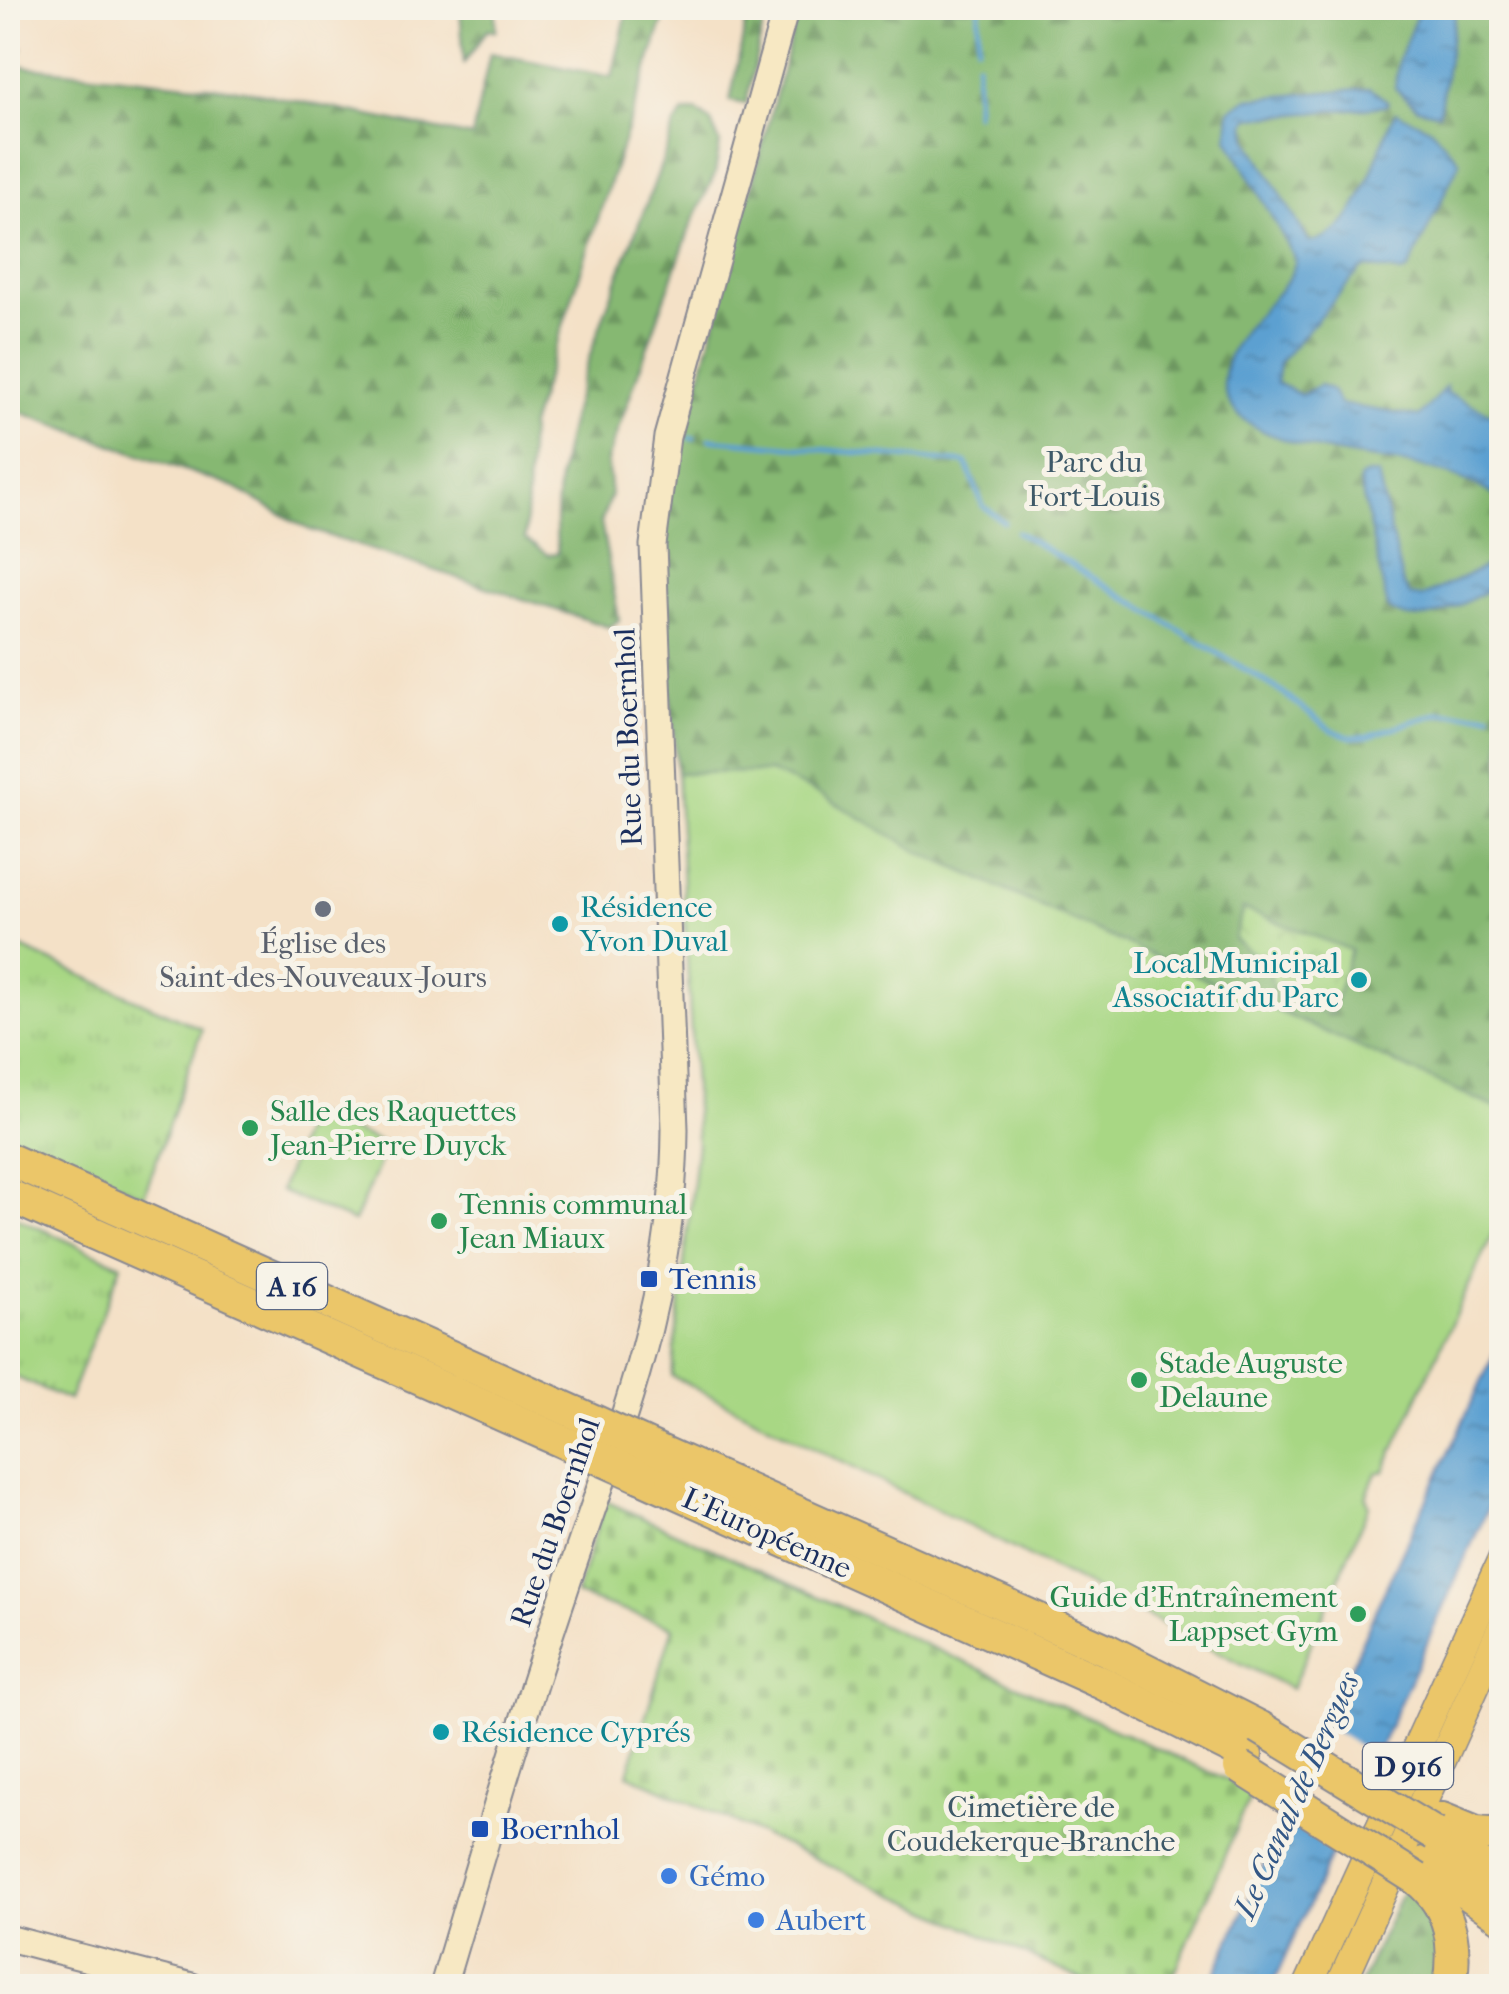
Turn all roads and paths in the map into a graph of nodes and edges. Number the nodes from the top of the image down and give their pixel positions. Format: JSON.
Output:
{"nodes":[{"id":1,"x":786,"y":8,"type":"edge"},
{"id":2,"x":8,"y":1159,"type":"edge"},
{"id":3,"x":8,"y":1195,"type":"edge"},
{"id":4,"x":571,"y":1428,"type":"junction"},
{"id":5,"x":648,"y":1463,"type":"junction"},
{"id":6,"x":1502,"y":1560,"type":"edge"},
{"id":7,"x":1502,"y":1627,"type":"edge"},
{"id":8,"x":1253,"y":1741,"type":"junction"},
{"id":9,"x":1502,"y":1835,"type":"edge"},
{"id":10,"x":1430,"y":1849,"type":"junction"},
{"id":11,"x":1502,"y":1879,"type":"edge"},
{"id":12,"x":1502,"y":1917,"type":"edge"},
{"id":13,"x":8,"y":1938,"type":"edge"},
{"id":14,"x":192,"y":1986,"type":"edge"},
{"id":15,"x":443,"y":1986,"type":"edge"},
{"id":16,"x":1308,"y":1986,"type":"edge"},
{"id":17,"x":1340,"y":1986,"type":"edge"},
{"id":18,"x":1450,"y":1986,"type":"edge"}],
"edges":[{"from":1,"to":15,"type":"street","name":"Rue du Boernhol"},
{"from":2,"to":4,"type":"highway","name":"L'Européenne","number":"A 16"},
{"from":3,"to":4,"type":"highway","name":"L'Européenne","number":"A 16"},
{"from":4,"to":5,"type":"highway","name":"L'Européenne","number":"A 16","bridge":true},
{"from":5,"to":8,"type":"highway","name":"L'Européenne","number":"A 16"},
{"from":5,"to":8,"type":"highway","name":"L'Européenne","number":"A 16"},
{"from":6,"to":16,"type":"main road","number":"D 916"},
{"from":7,"to":17,"type":"main road","number":"D 916"},
{"from":8,"to":10,"type":"highway","name":"L'Européenne","number":"A 16","bridge":true},
{"from":8,"to":10,"type":"highway","bridge":true},
{"from":9,"to":10,"type":"highway"},
{"from":10,"to":11,"type":"highway","name":"L'Européenne","number":"A 16"},
{"from":10,"to":12,"type":"highway","name":"L'Européenne","number":"A 16"},
{"from":10,"to":18,"type":"highway"},
{"from":13,"to":14,"type":"street"}]}
